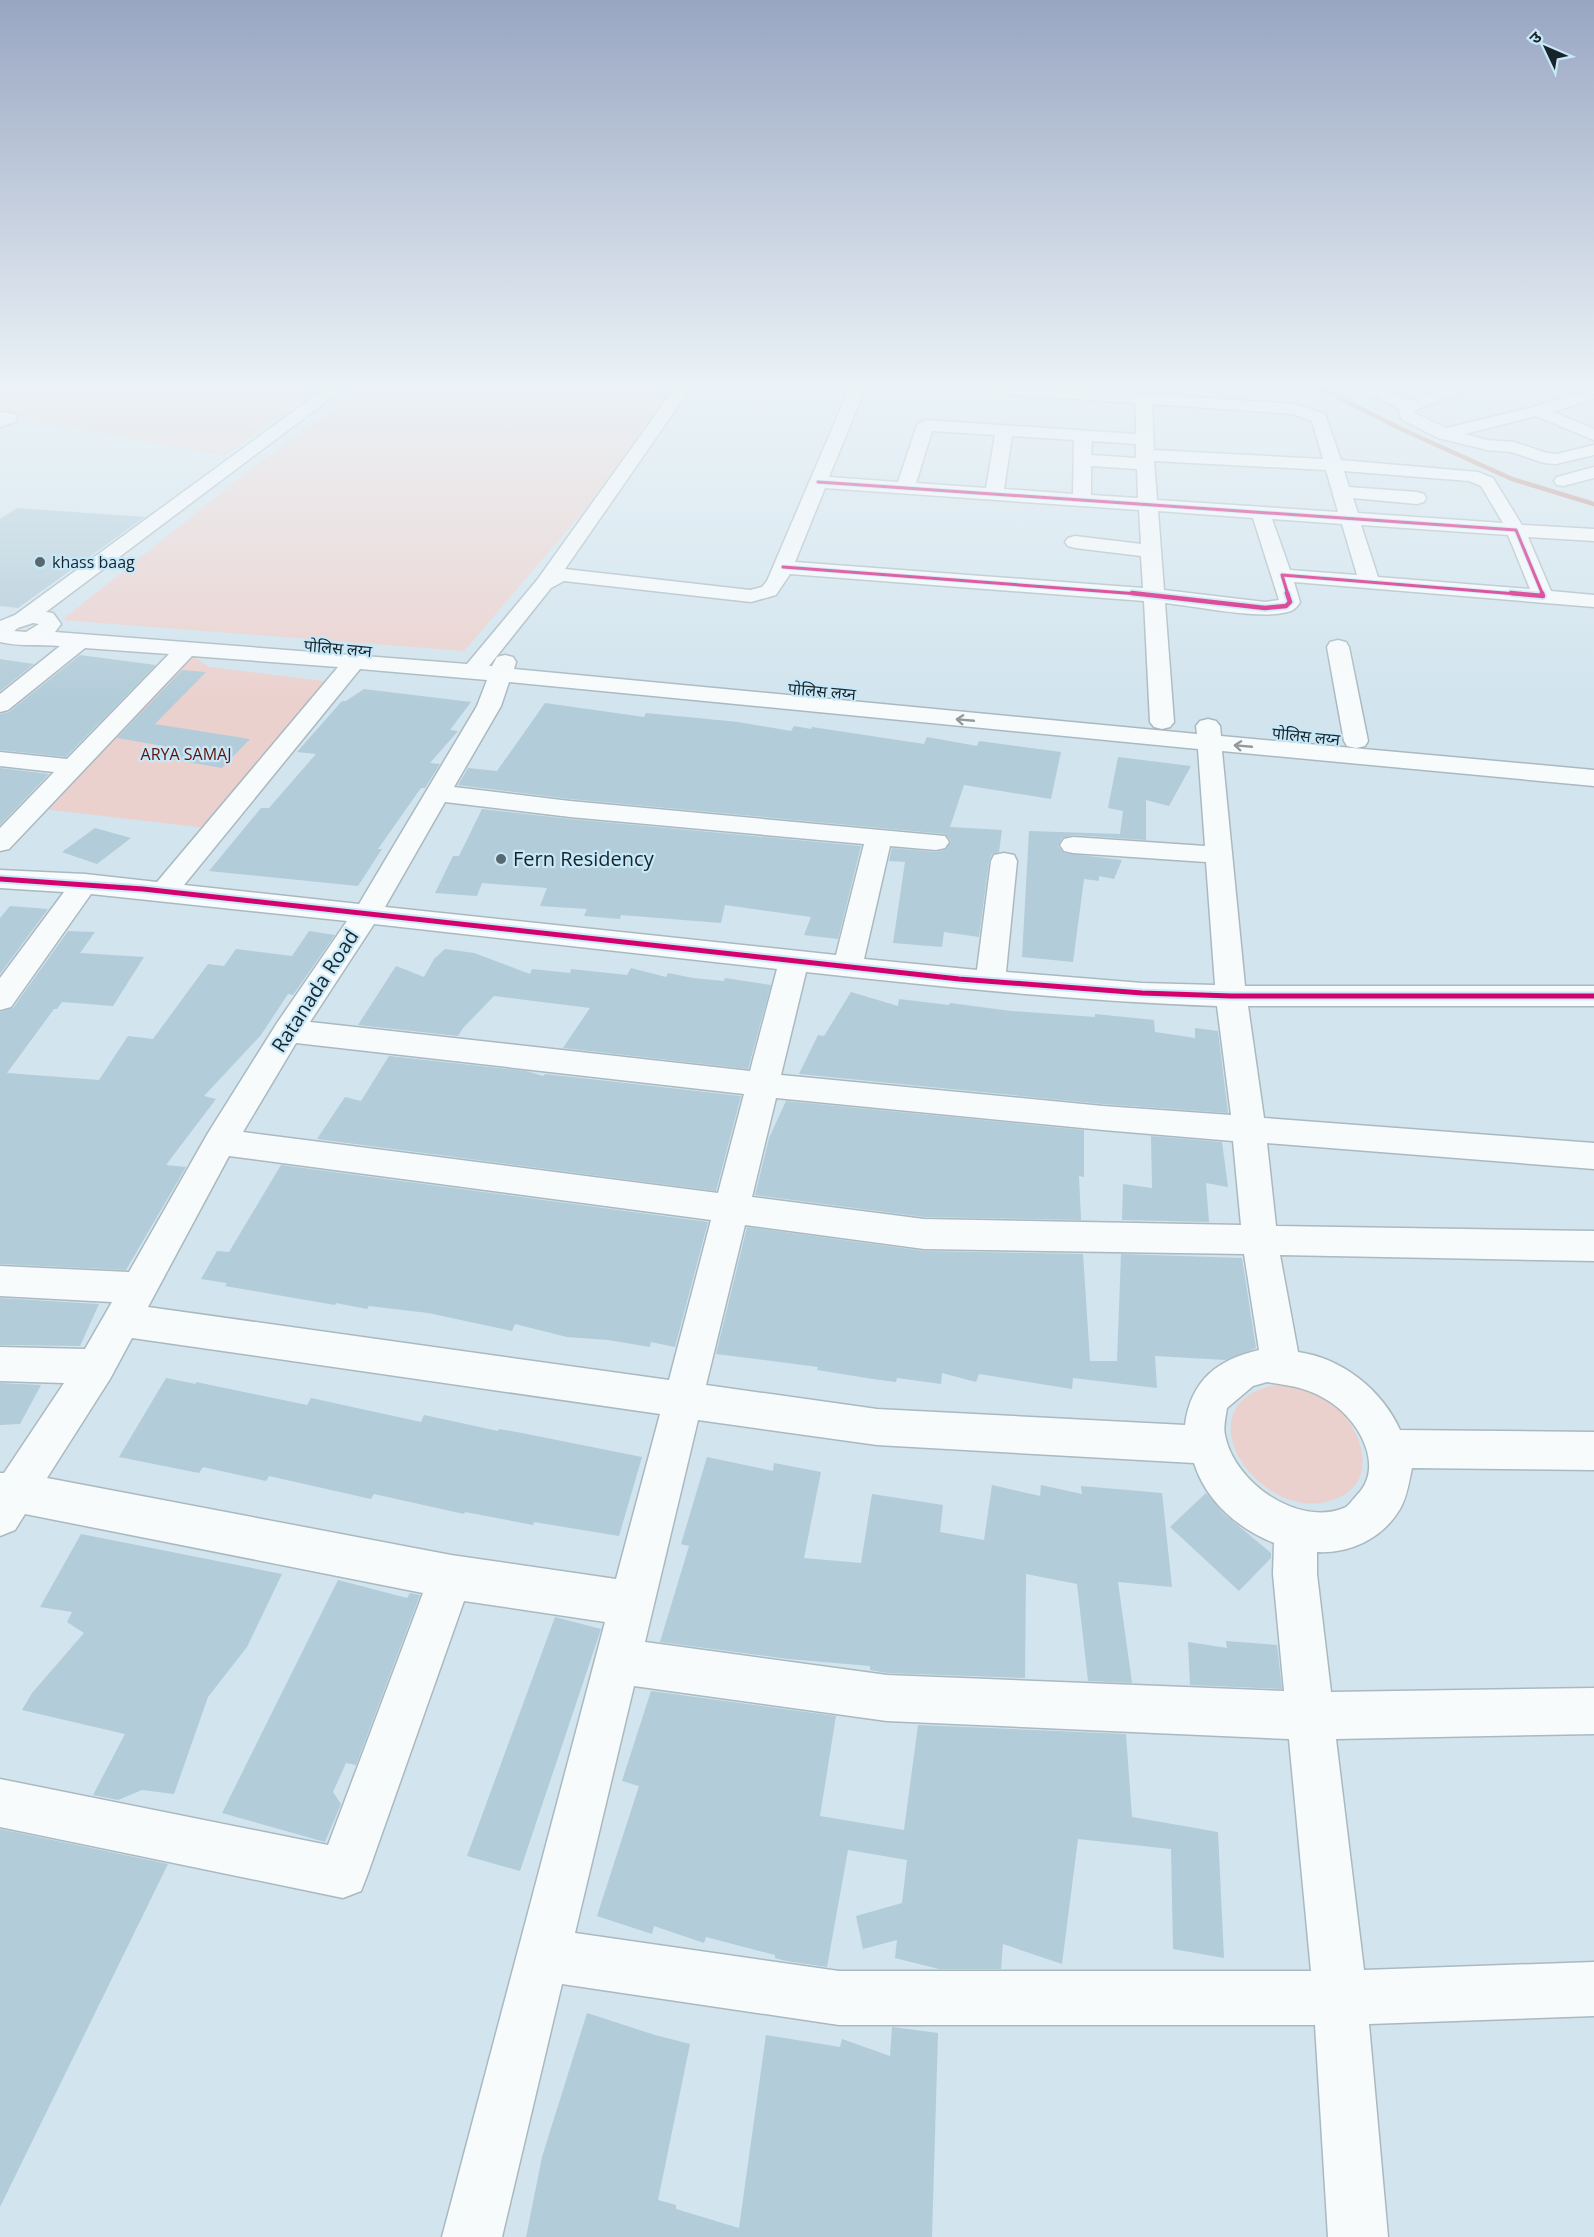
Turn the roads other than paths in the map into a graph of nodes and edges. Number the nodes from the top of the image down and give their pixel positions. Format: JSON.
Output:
{"nodes":[{"id":1,"x":197,"y":493,"type":"edge"},
{"id":2,"x":206,"y":493,"type":"edge"},
{"id":3,"x":608,"y":493,"type":"edge"},
{"id":4,"x":813,"y":493,"type":"edge"},
{"id":5,"x":985,"y":493,"type":"edge"},
{"id":6,"x":1082,"y":493,"type":"edge"},
{"id":7,"x":1148,"y":493,"type":"edge"},
{"id":8,"x":1342,"y":493,"type":"edge"},
{"id":9,"x":1359,"y":493,"type":"edge"},
{"id":10,"x":1415,"y":493,"type":"edge"},
{"id":11,"x":1494,"y":493,"type":"edge"},
{"id":12,"x":994,"y":494,"type":"joint"},
{"id":13,"x":1417,"y":498,"type":"junction"},
{"id":14,"x":1082,"y":501,"type":"junction"},
{"id":15,"x":1149,"y":505,"type":"junction"},
{"id":16,"x":1261,"y":514,"type":"junction"},
{"id":17,"x":1350,"y":519,"type":"junction"},
{"id":18,"x":1427,"y":524,"type":"junction"},
{"id":19,"x":1516,"y":530,"type":"junction"},
{"id":20,"x":1594,"y":535,"type":"edge"},
{"id":21,"x":1075,"y":542,"type":"dead end"},
{"id":22,"x":1151,"y":551,"type":"junction"},
{"id":23,"x":783,"y":567,"type":"junction"},
{"id":24,"x":1282,"y":575,"type":"junction"},
{"id":25,"x":1369,"y":582,"type":"junction"},
{"id":26,"x":544,"y":584,"type":"junction"},
{"id":27,"x":1154,"y":595,"type":"junction"},
{"id":28,"x":1543,"y":596,"type":"junction"},
{"id":29,"x":1594,"y":601,"type":"edge"},
{"id":30,"x":22,"y":626,"type":"edge"},
{"id":31,"x":80,"y":641,"type":"junction"},
{"id":32,"x":1338,"y":647,"type":"dead end"},
{"id":33,"x":186,"y":649,"type":"junction"},
{"id":34,"x":354,"y":662,"type":"junction"},
{"id":35,"x":490,"y":667,"type":"junction"},
{"id":36,"x":0,"y":705,"type":"edge"},
{"id":37,"x":1162,"y":722,"type":"junction"},
{"id":38,"x":1208,"y":734,"type":"junction"},
{"id":39,"x":1356,"y":741,"type":"junction"},
{"id":40,"x":0,"y":759,"type":"edge"},
{"id":41,"x":1594,"y":763,"type":"edge"},
{"id":42,"x":74,"y":767,"type":"junction"},
{"id":43,"x":1594,"y":778,"type":"edge"},
{"id":44,"x":438,"y":793,"type":"junction"},
{"id":45,"x":879,"y":838,"type":"junction"},
{"id":46,"x":936,"y":842,"type":"dead end"},
{"id":47,"x":0,"y":843,"type":"edge"},
{"id":48,"x":1073,"y":845,"type":"dead end"},
{"id":49,"x":1220,"y":855,"type":"junction"},
{"id":50,"x":1004,"y":861,"type":"dead end"},
{"id":51,"x":0,"y":879,"type":"edge"},
{"id":52,"x":85,"y":883,"type":"junction"},
{"id":53,"x":164,"y":891,"type":"junction"},
{"id":54,"x":367,"y":913,"type":"junction"},
{"id":55,"x":794,"y":960,"type":"junction"},
{"id":56,"x":848,"y":965,"type":"junction"},
{"id":57,"x":990,"y":981,"type":"junction"},
{"id":58,"x":1231,"y":996,"type":"junction"},
{"id":59,"x":1594,"y":996,"type":"edge"},
{"id":60,"x":0,"y":1000,"type":"edge"},
{"id":61,"x":288,"y":1031,"type":"junction"},
{"id":62,"x":761,"y":1084,"type":"junction"},
{"id":63,"x":1249,"y":1129,"type":"junction"},
{"id":64,"x":220,"y":1142,"type":"junction"},
{"id":65,"x":1594,"y":1156,"type":"edge"},
{"id":66,"x":732,"y":1210,"type":"junction"},
{"id":67,"x":1260,"y":1242,"type":"junction"},
{"id":68,"x":1594,"y":1246,"type":"edge"},
{"id":69,"x":0,"y":1281,"type":"edge"},
{"id":70,"x":131,"y":1304,"type":"junction"},
{"id":71,"x":0,"y":1364,"type":"edge"},
{"id":72,"x":96,"y":1367,"type":"junction"},
{"id":73,"x":1283,"y":1368,"type":"junction"},
{"id":74,"x":682,"y":1400,"type":"junction"},
{"id":75,"x":1208,"y":1445,"type":"junction"},
{"id":76,"x":1386,"y":1449,"type":"junction"},
{"id":77,"x":1594,"y":1451,"type":"edge"},
{"id":78,"x":5,"y":1501,"type":"edge"},
{"id":79,"x":1295,"y":1530,"type":"junction"},
{"id":80,"x":451,"y":1577,"type":"junction"},
{"id":81,"x":632,"y":1604,"type":"junction"},
{"id":82,"x":618,"y":1661,"type":"junction"},
{"id":83,"x":1594,"y":1711,"type":"edge"},
{"id":84,"x":1310,"y":1716,"type":"junction"},
{"id":85,"x":0,"y":1803,"type":"edge"},
{"id":86,"x":544,"y":1955,"type":"junction"},
{"id":87,"x":1594,"y":1989,"type":"edge"},
{"id":88,"x":1340,"y":1998,"type":"junction"},
{"id":89,"x":472,"y":2237,"type":"edge"},
{"id":90,"x":1358,"y":2237,"type":"edge"}],
"edges":[{"from":1,"to":30,"type":"street"},
{"from":2,"to":30,"type":"street"},
{"from":3,"to":26,"type":"street"},
{"from":4,"to":23,"type":"street"},
{"from":5,"to":12,"type":"street"},
{"from":6,"to":14,"type":"street"},
{"from":7,"to":15,"type":"street"},
{"from":8,"to":17,"type":"street"},
{"from":9,"to":13,"type":"street"},
{"from":10,"to":13,"type":"street"},
{"from":11,"to":19,"type":"street"},
{"from":12,"to":14,"type":"street"},
{"from":13,"to":18,"type":"street"},
{"from":14,"to":15,"type":"street"},
{"from":15,"to":16,"type":"street"},
{"from":15,"to":22,"type":"street"},
{"from":16,"to":17,"type":"street"},
{"from":16,"to":24,"type":"street"},
{"from":17,"to":18,"type":"street"},
{"from":17,"to":25,"type":"street"},
{"from":18,"to":19,"type":"street"},
{"from":19,"to":20,"type":"street"},
{"from":19,"to":28,"type":"street"},
{"from":21,"to":22,"type":"street"},
{"from":22,"to":27,"type":"street"},
{"from":23,"to":26,"type":"street"},
{"from":23,"to":27,"type":"street"},
{"from":24,"to":25,"type":"street"},
{"from":24,"to":27,"type":"street"},
{"from":25,"to":28,"type":"street"},
{"from":26,"to":35,"type":"street"},
{"from":27,"to":37,"type":"street"},
{"from":28,"to":29,"type":"street"},
{"from":30,"to":31,"type":"street"},
{"from":30,"to":35,"type":"street","name":"पोलिस लय्न"},
{"from":31,"to":33,"type":"street"},
{"from":31,"to":36,"type":"street"},
{"from":32,"to":39,"type":"street"},
{"from":33,"to":34,"type":"street"},
{"from":33,"to":42,"type":"street"},
{"from":34,"to":35,"type":"street"},
{"from":34,"to":53,"type":"street"},
{"from":35,"to":37,"type":"street","name":"पोलिस लय्न"},
{"from":38,"to":35,"type":"street","one_way":true},
{"from":35,"to":44,"type":"street","name":"Ratanada Road"},
{"from":37,"to":38,"type":"street","name":"पोलिस लय्न"},
{"from":38,"to":39,"type":"street","name":"पोलिस लय्न"},
{"from":43,"to":38,"type":"street","one_way":true},
{"from":38,"to":49,"type":"street"},
{"from":39,"to":41,"type":"street","name":"पोलिस लय्न"},
{"from":40,"to":42,"type":"street"},
{"from":42,"to":47,"type":"street"},
{"from":44,"to":45,"type":"street"},
{"from":44,"to":54,"type":"street","name":"Ratanada Road"},
{"from":45,"to":46,"type":"street"},
{"from":45,"to":56,"type":"street"},
{"from":48,"to":49,"type":"street"},
{"from":49,"to":58,"type":"street"},
{"from":50,"to":57,"type":"street"},
{"from":51,"to":52,"type":"street"},
{"from":52,"to":53,"type":"street"},
{"from":52,"to":60,"type":"street"},
{"from":53,"to":54,"type":"street"},
{"from":54,"to":55,"type":"street"},
{"from":54,"to":61,"type":"street","name":"Ratanada Road"},
{"from":55,"to":56,"type":"street"},
{"from":55,"to":62,"type":"street"},
{"from":56,"to":57,"type":"street"},
{"from":57,"to":58,"type":"street"},
{"from":58,"to":59,"type":"street"},
{"from":58,"to":63,"type":"street"},
{"from":61,"to":62,"type":"street"},
{"from":61,"to":64,"type":"street","name":"Ratanada Road"},
{"from":62,"to":63,"type":"street"},
{"from":62,"to":66,"type":"street"},
{"from":63,"to":65,"type":"street"},
{"from":63,"to":67,"type":"street"},
{"from":64,"to":66,"type":"street"},
{"from":64,"to":70,"type":"street","name":"Ratanada Road"},
{"from":66,"to":67,"type":"street"},
{"from":66,"to":74,"type":"street"},
{"from":67,"to":68,"type":"street"},
{"from":67,"to":73,"type":"street"},
{"from":69,"to":70,"type":"street"},
{"from":70,"to":72,"type":"street","name":"Ratanada Road"},
{"from":70,"to":74,"type":"street"},
{"from":71,"to":72,"type":"street"},
{"from":72,"to":78,"type":"street","name":"Ratanada Road"},
{"from":73,"to":75,"type":"street"},
{"from":73,"to":76,"type":"street"},
{"from":74,"to":75,"type":"street"},
{"from":74,"to":81,"type":"street"},
{"from":75,"to":79,"type":"street"},
{"from":76,"to":77,"type":"street"},
{"from":76,"to":79,"type":"street"},
{"from":78,"to":80,"type":"street"},
{"from":79,"to":84,"type":"street"},
{"from":80,"to":81,"type":"street"},
{"from":80,"to":85,"type":"street"},
{"from":81,"to":82,"type":"street"},
{"from":82,"to":84,"type":"street"},
{"from":82,"to":86,"type":"street"},
{"from":83,"to":84,"type":"street"},
{"from":84,"to":88,"type":"street"},
{"from":86,"to":88,"type":"street"},
{"from":86,"to":89,"type":"street"},
{"from":87,"to":88,"type":"street"},
{"from":88,"to":90,"type":"street"}]}
